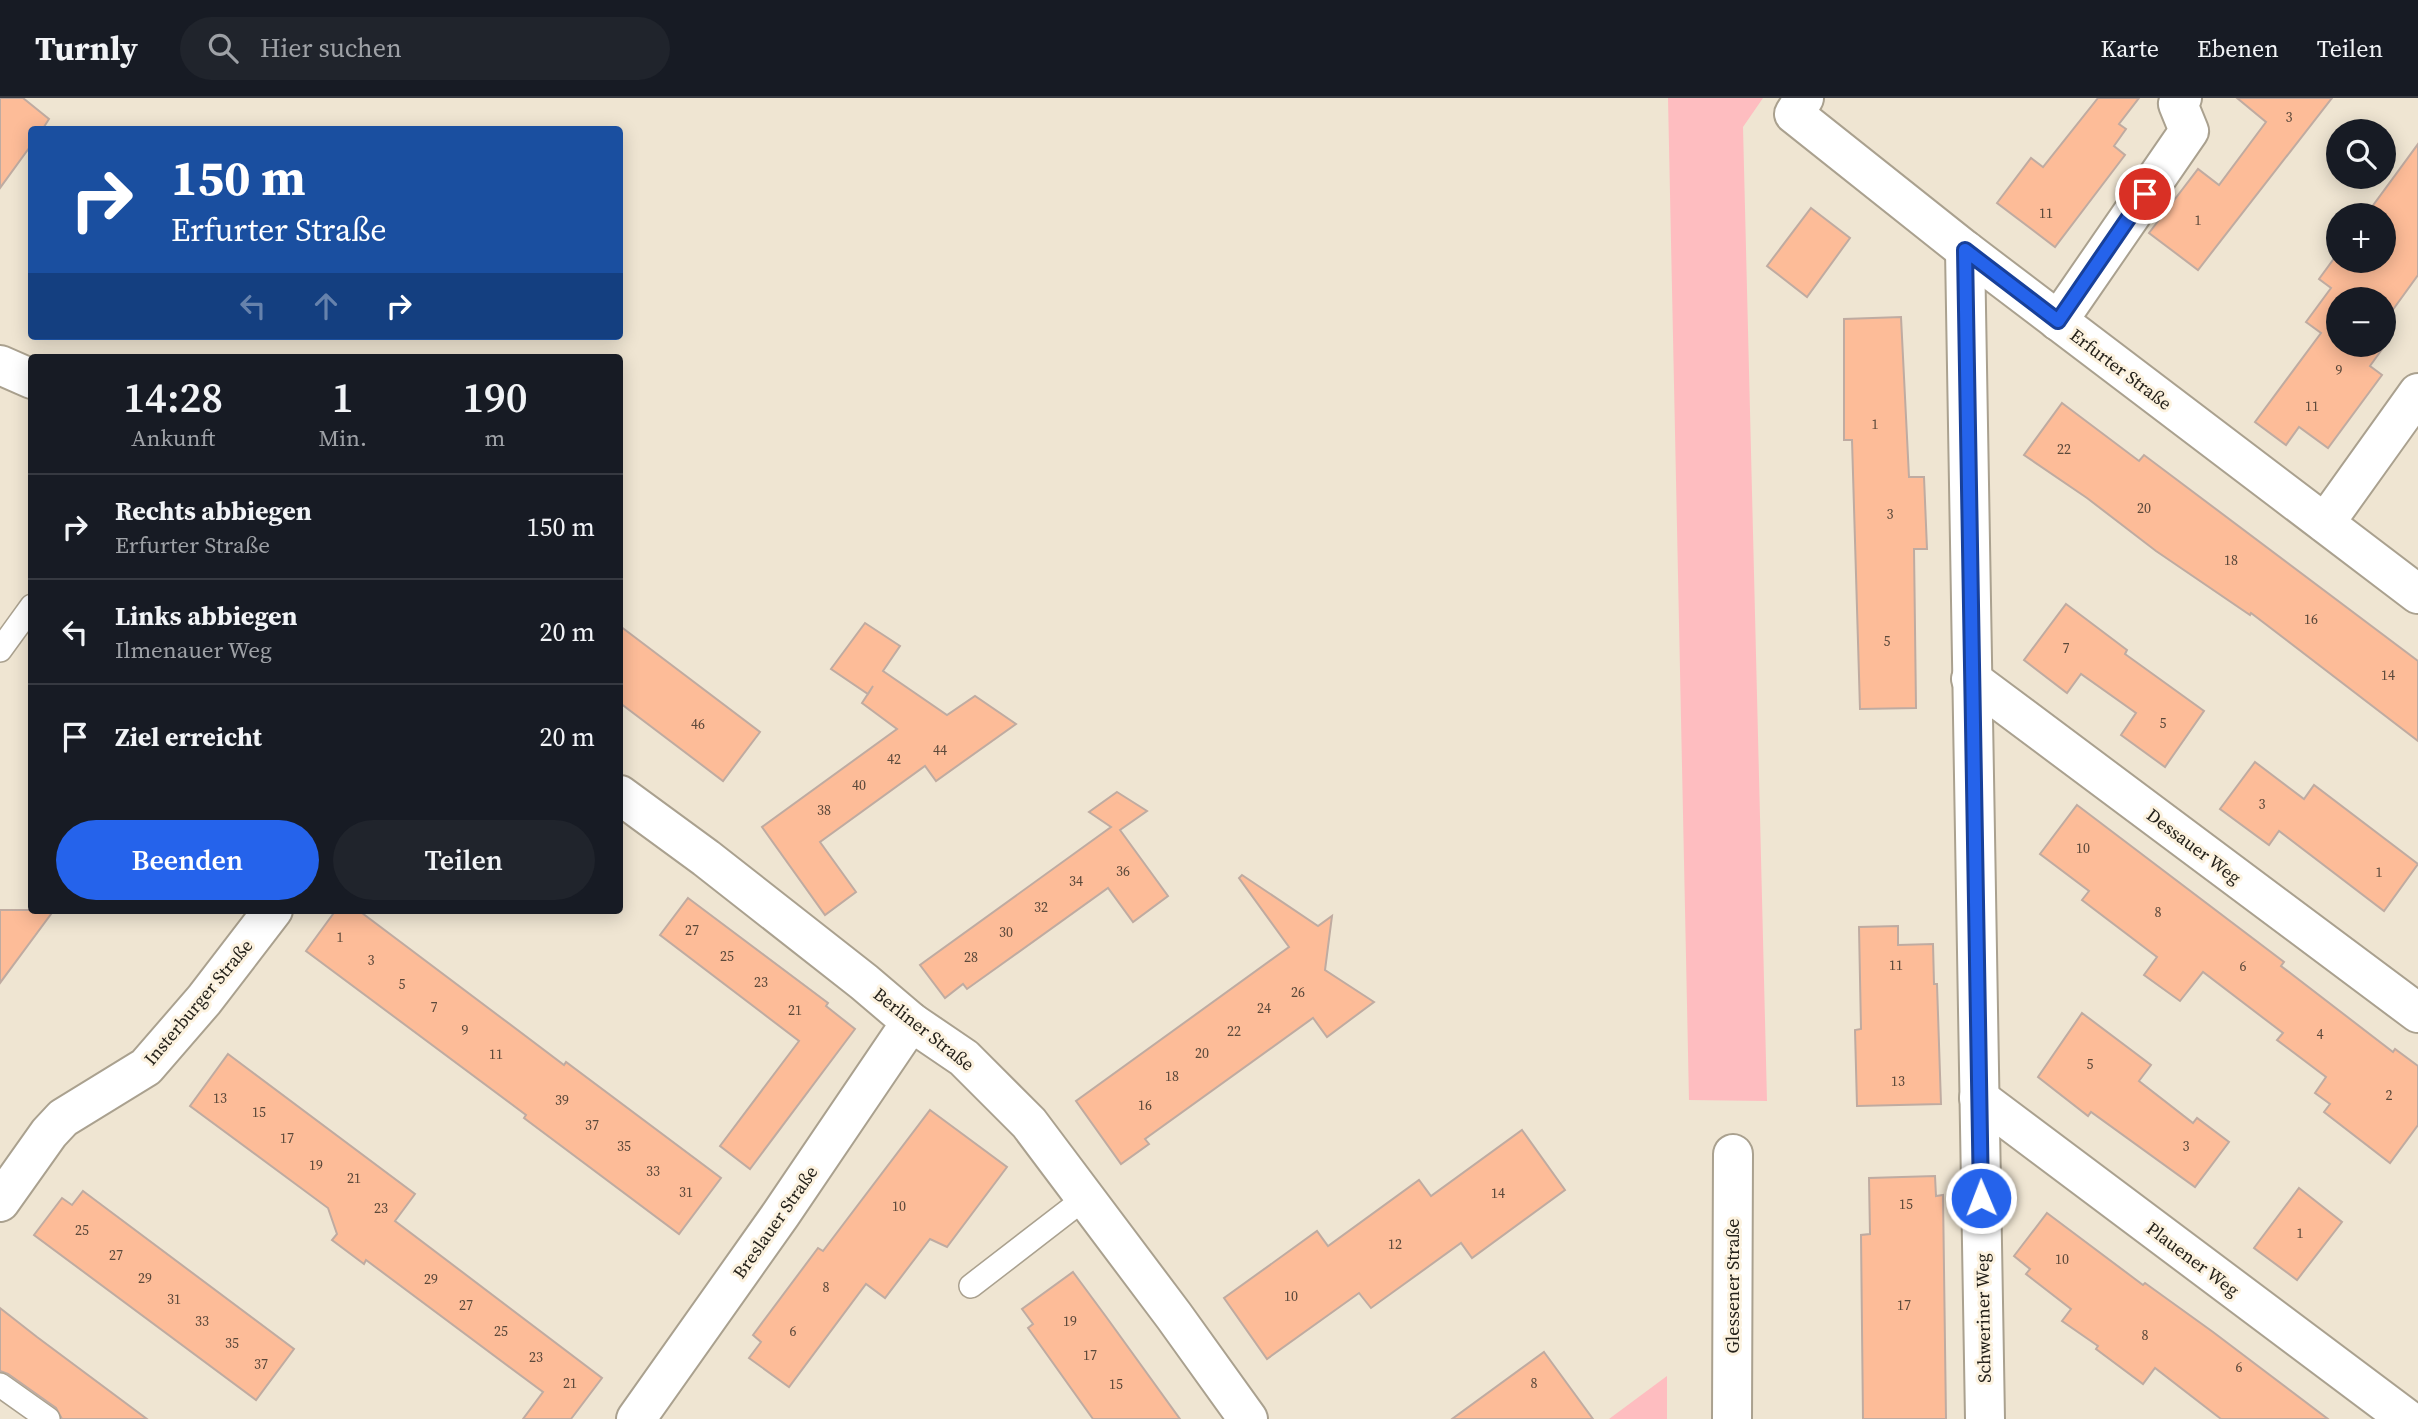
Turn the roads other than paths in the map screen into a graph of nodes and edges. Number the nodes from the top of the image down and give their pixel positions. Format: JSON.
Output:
{"nodes":[{"id":1,"x":2182,"y":98,"type":"edge"},
{"id":2,"x":1799,"y":106,"type":"edge"},
{"id":3,"x":1965,"y":250,"type":"junction"},
{"id":4,"x":2058,"y":321,"type":"junction"},
{"id":5,"x":0,"y":365,"type":"edge"},
{"id":6,"x":28,"y":378,"type":"edge"},
{"id":7,"x":2418,"y":393,"type":"edge"},
{"id":8,"x":2325,"y":523,"type":"junction"},
{"id":9,"x":2418,"y":594,"type":"edge"},
{"id":10,"x":28,"y":612,"type":"edge"},
{"id":11,"x":0,"y":650,"type":"edge"},
{"id":12,"x":1971,"y":680,"type":"junction"},
{"id":13,"x":623,"y":797,"type":"edge"},
{"id":14,"x":270,"y":914,"type":"edge"},
{"id":15,"x":2418,"y":1013,"type":"edge"},
{"id":16,"x":911,"y":1022,"type":"junction"},
{"id":17,"x":1979,"y":1098,"type":"junction"},
{"id":18,"x":1733,"y":1154,"type":"dead end"},
{"id":19,"x":1085,"y":1198,"type":"junction"},
{"id":20,"x":0,"y":1202,"type":"edge"},
{"id":21,"x":971,"y":1286,"type":"dead end"},
{"id":22,"x":0,"y":1385,"type":"edge"},
{"id":23,"x":48,"y":1419,"type":"edge"},
{"id":24,"x":636,"y":1419,"type":"edge"},
{"id":25,"x":1248,"y":1419,"type":"edge"},
{"id":26,"x":1732,"y":1419,"type":"edge"},
{"id":27,"x":1985,"y":1419,"type":"edge"},
{"id":28,"x":2407,"y":1419,"type":"edge"}],
"edges":[{"from":1,"to":4,"type":"street"},
{"from":2,"to":3,"type":"street","name":"Erfurter Straße"},
{"from":3,"to":4,"type":"street","name":"Erfurter Straße"},
{"from":3,"to":12,"type":"street","name":"Schweriner Weg"},
{"from":4,"to":8,"type":"street","name":"Erfurter Straße"},
{"from":5,"to":6,"type":"street"},
{"from":7,"to":8,"type":"street"},
{"from":8,"to":9,"type":"street","name":"Erfurter Straße"},
{"from":10,"to":11,"type":"lane"},
{"from":12,"to":15,"type":"street","name":"Dessauer Weg"},
{"from":12,"to":17,"type":"street","name":"Schweriner Weg"},
{"from":13,"to":16,"type":"street","name":"Berliner Straße"},
{"from":14,"to":20,"type":"street","name":"Insterburger Straße"},
{"from":16,"to":19,"type":"street","name":"Berliner Straße"},
{"from":16,"to":24,"type":"street","name":"Breslauer Straße"},
{"from":17,"to":27,"type":"street","name":"Schweriner Weg"},
{"from":17,"to":28,"type":"street","name":"Plauener Weg"},
{"from":18,"to":26,"type":"street","name":"Glessener Straße"},
{"from":19,"to":21,"type":"lane"},
{"from":19,"to":25,"type":"street","name":"Berliner Straße"},
{"from":22,"to":23,"type":"lane"}]}
